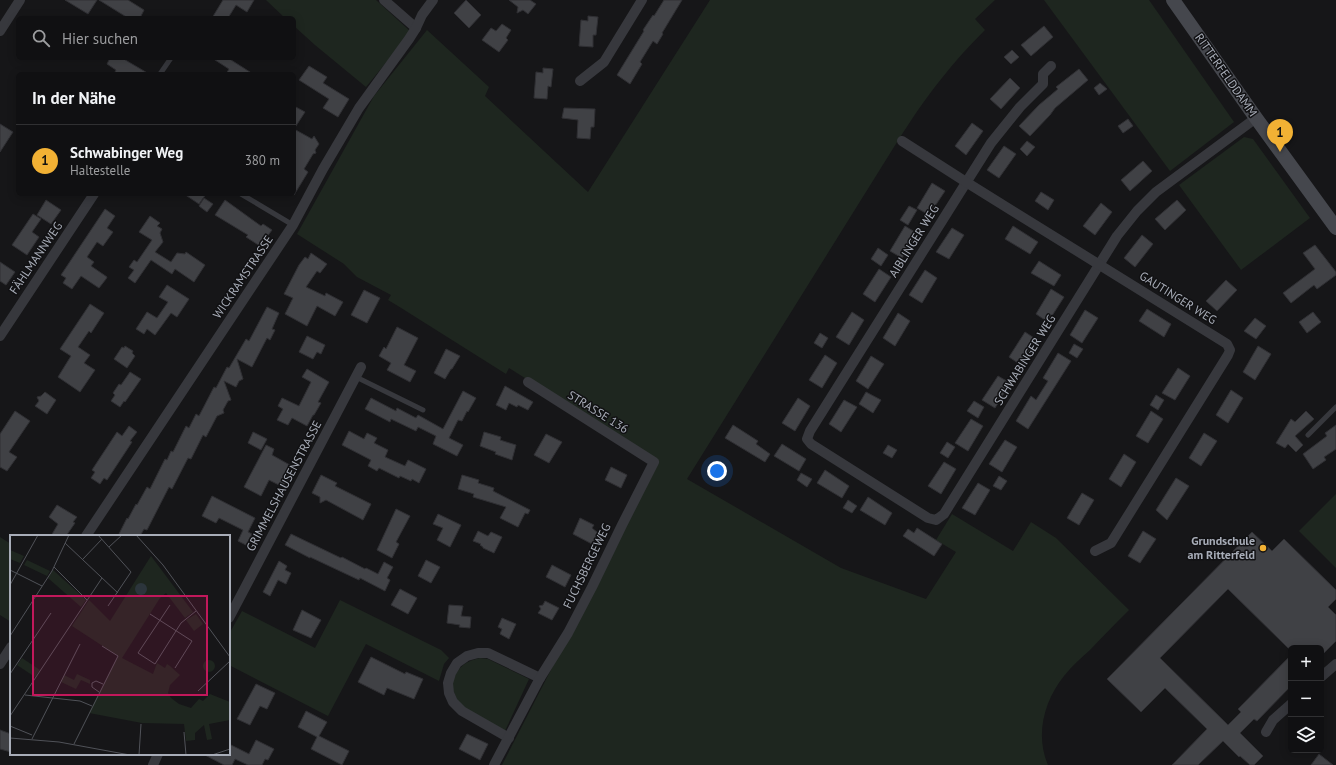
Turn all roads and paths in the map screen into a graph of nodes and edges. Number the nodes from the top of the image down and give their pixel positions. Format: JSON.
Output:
{"nodes":[{"id":1,"x":20,"y":0,"type":"edge"},
{"id":2,"x":384,"y":0,"type":"edge"},
{"id":3,"x":433,"y":0,"type":"edge"},
{"id":4,"x":642,"y":0,"type":"edge"},
{"id":5,"x":1173,"y":0,"type":"edge"},
{"id":6,"x":416,"y":28,"type":"junction"},
{"id":7,"x":0,"y":31,"type":"edge"},
{"id":8,"x":170,"y":60,"type":"edge"},
{"id":9,"x":1051,"y":66,"type":"dead end"},
{"id":10,"x":161,"y":72,"type":"edge"},
{"id":11,"x":580,"y":81,"type":"dead end"},
{"id":12,"x":1256,"y":118,"type":"junction"},
{"id":13,"x":902,"y":141,"type":"dead end"},
{"id":14,"x":966,"y":182,"type":"junction"},
{"id":15,"x":93,"y":196,"type":"edge"},
{"id":16,"x":244,"y":196,"type":"edge"},
{"id":17,"x":293,"y":225,"type":"junction"},
{"id":18,"x":1336,"y":228,"type":"edge"},
{"id":19,"x":1099,"y":265,"type":"junction"},
{"id":20,"x":0,"y":336,"type":"edge"},
{"id":21,"x":361,"y":367,"type":"dead end"},
{"id":22,"x":356,"y":377,"type":"junction"},
{"id":23,"x":528,"y":382,"type":"dead end"},
{"id":24,"x":1336,"y":407,"type":"edge"},
{"id":25,"x":423,"y":410,"type":"dead end"},
{"id":26,"x":1308,"y":435,"type":"dead end"},
{"id":27,"x":807,"y":439,"type":"joint"},
{"id":28,"x":654,"y":462,"type":"joint"},
{"id":29,"x":87,"y":535,"type":"edge"},
{"id":30,"x":1095,"y":552,"type":"dead end"},
{"id":31,"x":230,"y":616,"type":"edge"},
{"id":32,"x":10,"y":649,"type":"edge"},
{"id":33,"x":0,"y":664,"type":"edge"},
{"id":34,"x":1336,"y":664,"type":"edge"},
{"id":35,"x":1324,"y":674,"type":"edge"},
{"id":36,"x":540,"y":678,"type":"junction"},
{"id":37,"x":1288,"y":707,"type":"edge"},
{"id":38,"x":1266,"y":732,"type":"dead end"},
{"id":39,"x":508,"y":738,"type":"junction"},
{"id":40,"x":158,"y":755,"type":"edge"},
{"id":41,"x":153,"y":765,"type":"edge"},
{"id":42,"x":494,"y":765,"type":"edge"}],
"edges":[{"from":1,"to":7,"type":"street"},
{"from":2,"to":6,"type":"street"},
{"from":3,"to":6,"type":"street","name":"WICKRAMSTRASSE"},
{"from":4,"to":11,"type":"street"},
{"from":5,"to":12,"type":"main road","name":"RITTERFELDDAMM"},
{"from":6,"to":17,"type":"street","name":"WICKRAMSTRASSE"},
{"from":8,"to":10,"type":"lane"},
{"from":9,"to":14,"type":"street","name":"AIBLINGER WEG"},
{"from":12,"to":18,"type":"main road","name":"RITTERFELDDAMM"},
{"from":12,"to":19,"type":"street","name":"SCHWABINGER WEG"},
{"from":13,"to":14,"type":"street","name":"GAUTINGER WEG"},
{"from":14,"to":19,"type":"street","name":"GAUTINGER WEG"},
{"from":14,"to":27,"type":"street","name":"AIBLINGER WEG"},
{"from":15,"to":20,"type":"street","name":"FÄHLMANNWEG"},
{"from":16,"to":17,"type":"lane"},
{"from":17,"to":29,"type":"street","name":"WICKRAMSTRASSE"},
{"from":19,"to":27,"type":"street","name":"SCHWABINGER WEG"},
{"from":19,"to":30,"type":"street","name":"GAUTINGER WEG"},
{"from":21,"to":22,"type":"street","name":"GRIMMELSHAUSENSTRASSE"},
{"from":22,"to":25,"type":"lane"},
{"from":22,"to":31,"type":"street","name":"GRIMMELSHAUSENSTRASSE"},
{"from":23,"to":28,"type":"street","name":"STRASSE 136"},
{"from":24,"to":26,"type":"lane"},
{"from":28,"to":36,"type":"street","name":"FUCHSBERGEWEG"},
{"from":32,"to":33,"type":"street"},
{"from":34,"to":35,"type":"street"},
{"from":36,"to":39,"type":"street","name":"FUCHSBERGEWEG"},
{"from":36,"to":39,"type":"street"},
{"from":37,"to":38,"type":"street"},
{"from":39,"to":42,"type":"street","name":"FUCHSBERGEWEG"},
{"from":40,"to":41,"type":"street"}]}
